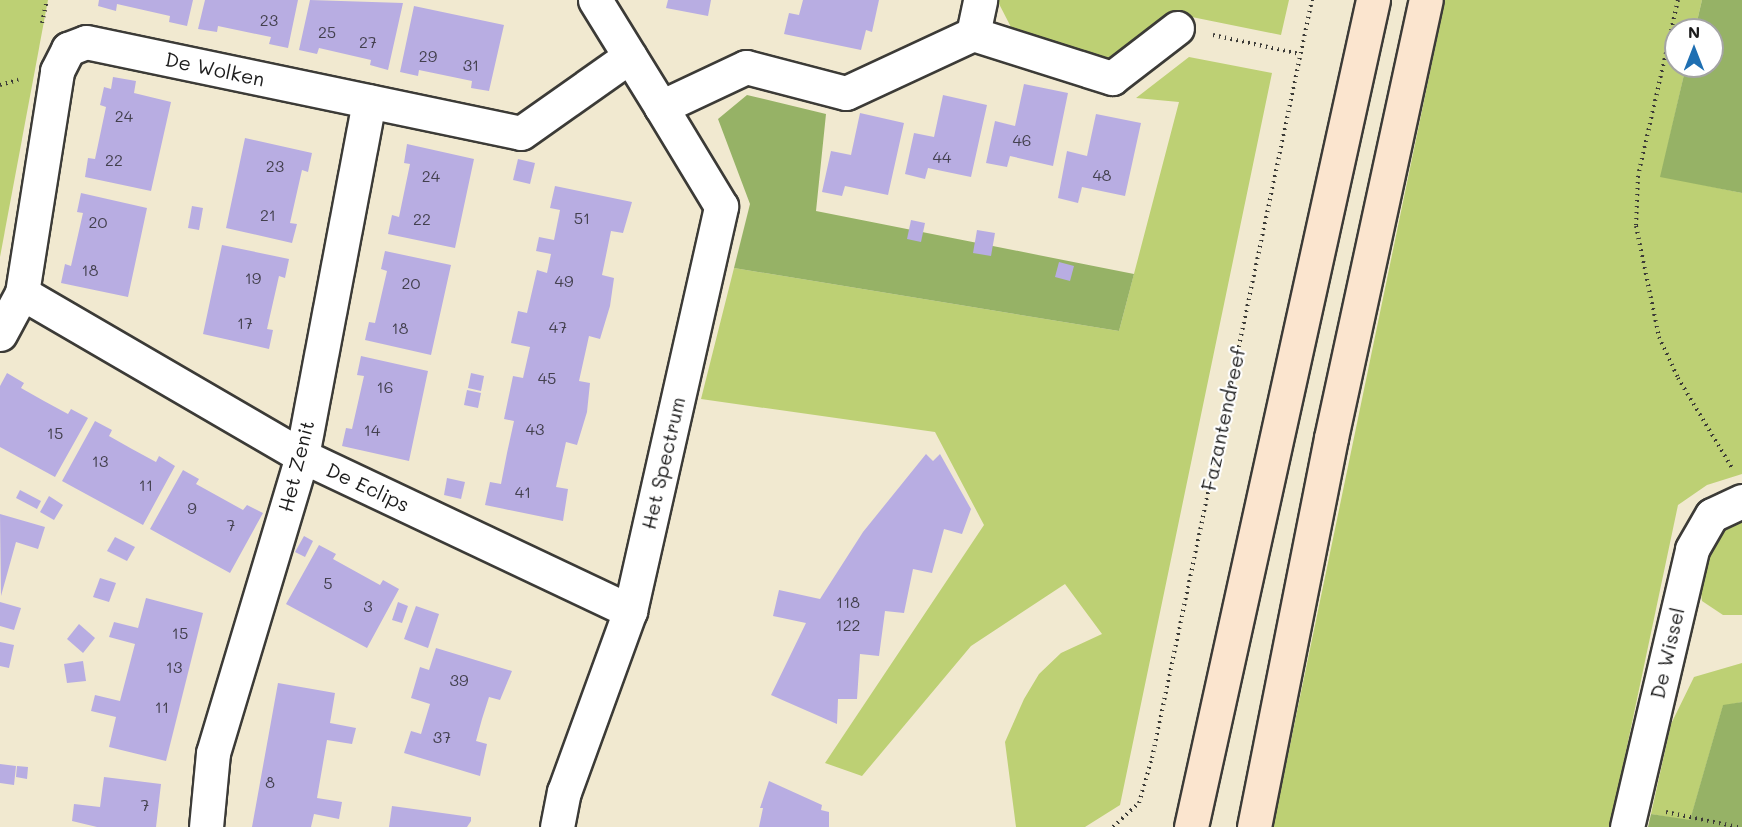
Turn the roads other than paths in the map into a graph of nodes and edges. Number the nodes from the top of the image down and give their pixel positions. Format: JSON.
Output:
{"nodes":[{"id":1,"x":595,"y":0,"type":"edge"},
{"id":2,"x":980,"y":0,"type":"edge"},
{"id":3,"x":1373,"y":0,"type":"edge"},
{"id":4,"x":1426,"y":0,"type":"edge"},
{"id":5,"x":1177,"y":28,"type":"road end"},
{"id":6,"x":973,"y":34,"type":"junction"},
{"id":7,"x":630,"y":56,"type":"junction"},
{"id":8,"x":369,"y":101,"type":"junction"},
{"id":9,"x":661,"y":107,"type":"junction"},
{"id":10,"x":22,"y":293,"type":"junction"},
{"id":11,"x":0,"y":334,"type":"edge"},
{"id":12,"x":302,"y":456,"type":"junction"},
{"id":13,"x":1739,"y":488,"type":"edge"},
{"id":14,"x":630,"y":611,"type":"junction"},
{"id":15,"x":1630,"y":816,"type":"edge"},
{"id":16,"x":206,"y":827,"type":"edge"},
{"id":17,"x":557,"y":827,"type":"edge"},
{"id":18,"x":1191,"y":827,"type":"edge"},
{"id":19,"x":1254,"y":827,"type":"edge"}],
"edges":[{"from":1,"to":7,"type":"street","name":"Het Spectrum"},
{"from":2,"to":6,"type":"street"},
{"from":3,"to":18,"type":"main road"},
{"from":4,"to":19,"type":"main road"},
{"from":5,"to":6,"type":"street"},
{"from":6,"to":9,"type":"street"},
{"from":7,"to":8,"type":"street","name":"De Wolken"},
{"from":7,"to":9,"type":"street","name":"Het Spectrum"},
{"from":8,"to":10,"type":"street","name":"De Wolken"},
{"from":8,"to":12,"type":"street","name":"Het Zenit"},
{"from":9,"to":14,"type":"street","name":"Het Spectrum"},
{"from":10,"to":11,"type":"street","name":"De Wolken"},
{"from":10,"to":12,"type":"street","name":"De Eclips"},
{"from":12,"to":14,"type":"street","name":"De Eclips"},
{"from":12,"to":16,"type":"street","name":"Het Zenit"},
{"from":13,"to":15,"type":"street","name":"De Wissel"},
{"from":14,"to":17,"type":"street","name":"Het Spectrum"}]}
